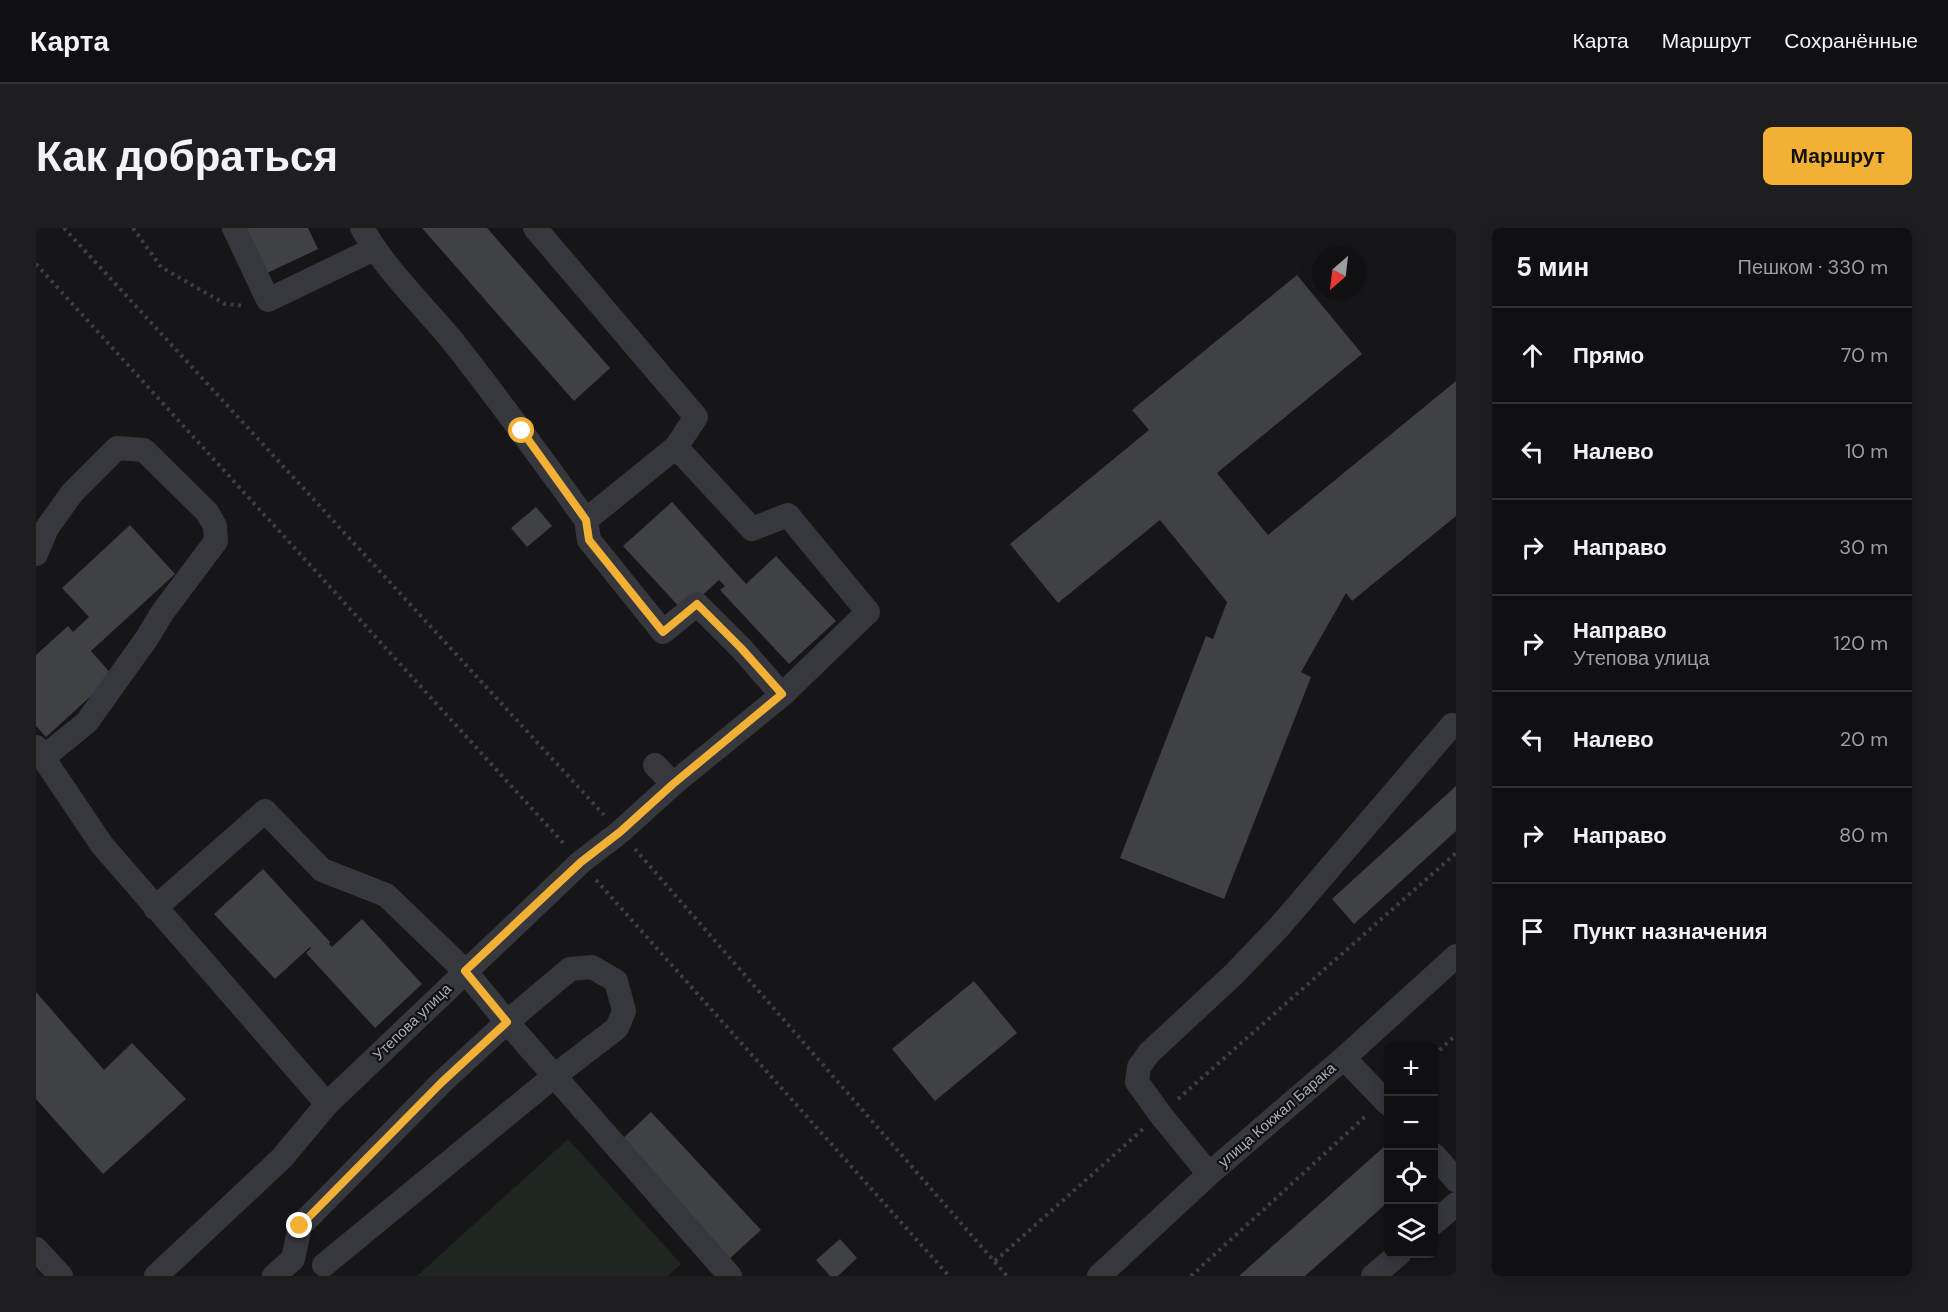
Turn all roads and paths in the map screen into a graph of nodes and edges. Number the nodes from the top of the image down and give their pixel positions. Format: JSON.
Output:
{"nodes":[{"id":1,"x":64,"y":228,"type":"edge"},
{"id":2,"x":134,"y":228,"type":"edge"},
{"id":3,"x":234,"y":228,"type":"edge"},
{"id":4,"x":362,"y":228,"type":"edge"},
{"id":5,"x":535,"y":228,"type":"edge"},
{"id":6,"x":374,"y":249,"type":"junction"},
{"id":7,"x":36,"y":264,"type":"edge"},
{"id":8,"x":268,"y":300,"type":"junction"},
{"id":9,"x":676,"y":447,"type":"junction"},
{"id":10,"x":586,"y":520,"type":"junction"},
{"id":11,"x":36,"y":554,"type":"edge"},
{"id":12,"x":782,"y":694,"type":"junction"},
{"id":13,"x":1452,"y":725,"type":"dead end"},
{"id":14,"x":40,"y":752,"type":"edge"},
{"id":15,"x":655,"y":765,"type":"dead end"},
{"id":16,"x":673,"y":784,"type":"junction"},
{"id":17,"x":620,"y":832,"type":"junction"},
{"id":18,"x":1456,"y":852,"type":"edge"},
{"id":19,"x":581,"y":862,"type":"junction"},
{"id":20,"x":155,"y":908,"type":"junction"},
{"id":21,"x":1456,"y":956,"type":"edge"},
{"id":22,"x":465,"y":971,"type":"junction"},
{"id":23,"x":507,"y":1022,"type":"junction"},
{"id":24,"x":1456,"y":1035,"type":"edge"},
{"id":25,"x":1438,"y":1051,"type":"edge"},
{"id":26,"x":1344,"y":1058,"type":"junction"},
{"id":27,"x":553,"y":1077,"type":"junction"},
{"id":28,"x":1384,"y":1099,"type":"edge"},
{"id":29,"x":1384,"y":1103,"type":"edge"},
{"id":30,"x":327,"y":1104,"type":"junction"},
{"id":31,"x":1160,"y":1114,"type":"junction"},
{"id":32,"x":1438,"y":1160,"type":"edge"},
{"id":33,"x":1209,"y":1174,"type":"junction"},
{"id":34,"x":1456,"y":1180,"type":"edge"},
{"id":35,"x":1456,"y":1204,"type":"edge"},
{"id":36,"x":1438,"y":1220,"type":"edge"},
{"id":37,"x":36,"y":1249,"type":"edge"},
{"id":38,"x":1394,"y":1258,"type":"edge"},
{"id":39,"x":293,"y":1259,"type":"junction"},
{"id":40,"x":995,"y":1261,"type":"junction"},
{"id":41,"x":329,"y":1270,"type":"edge"},
{"id":42,"x":716,"y":1271,"type":"edge"},
{"id":43,"x":61,"y":1276,"type":"edge"},
{"id":44,"x":156,"y":1276,"type":"edge"},
{"id":45,"x":274,"y":1276,"type":"edge"},
{"id":46,"x":949,"y":1276,"type":"edge"},
{"id":47,"x":1007,"y":1276,"type":"edge"},
{"id":48,"x":1099,"y":1276,"type":"edge"},
{"id":49,"x":1191,"y":1276,"type":"edge"},
{"id":50,"x":1373,"y":1276,"type":"edge"}],
"edges":[{"from":1,"to":17,"type":"path"},
{"from":2,"to":8,"type":"path"},
{"from":3,"to":8,"type":"street"},
{"from":4,"to":6,"type":"street"},
{"from":5,"to":9,"type":"street"},
{"from":6,"to":8,"type":"street"},
{"from":6,"to":10,"type":"street"},
{"from":7,"to":19,"type":"path"},
{"from":9,"to":10,"type":"street"},
{"from":9,"to":12,"type":"street","name":"Утепова улица"},
{"from":10,"to":12,"type":"street"},
{"from":11,"to":14,"type":"street"},
{"from":12,"to":16,"type":"street","name":"Утепова улица"},
{"from":13,"to":31,"type":"street"},
{"from":14,"to":20,"type":"street"},
{"from":15,"to":16,"type":"street"},
{"from":16,"to":17,"type":"street","name":"Утепова улица"},
{"from":17,"to":19,"type":"street","name":"Утепова улица"},
{"from":17,"to":40,"type":"path"},
{"from":18,"to":31,"type":"path"},
{"from":19,"to":22,"type":"street","name":"Утепова улица"},
{"from":19,"to":46,"type":"path"},
{"from":20,"to":22,"type":"street"},
{"from":20,"to":30,"type":"street"},
{"from":21,"to":26,"type":"street","name":"улица Кокжал Барака"},
{"from":22,"to":23,"type":"street"},
{"from":22,"to":30,"type":"street","name":"Утепова улица"},
{"from":23,"to":27,"type":"street"},
{"from":23,"to":27,"type":"street"},
{"from":23,"to":39,"type":"street"},
{"from":24,"to":25,"type":"path"},
{"from":26,"to":28,"type":"street"},
{"from":26,"to":33,"type":"street","name":"улица Кокжал Барака"},
{"from":27,"to":41,"type":"street"},
{"from":27,"to":42,"type":"street"},
{"from":29,"to":49,"type":"path"},
{"from":30,"to":44,"type":"street","name":"Утепова улица"},
{"from":31,"to":33,"type":"street"},
{"from":31,"to":40,"type":"path"},
{"from":32,"to":34,"type":"street"},
{"from":33,"to":48,"type":"street","name":"улица Кокжал Барака"},
{"from":35,"to":36,"type":"street"},
{"from":37,"to":43,"type":"street"},
{"from":38,"to":50,"type":"street"},
{"from":39,"to":41,"type":"street"},
{"from":39,"to":45,"type":"street"},
{"from":40,"to":47,"type":"path"}]}
